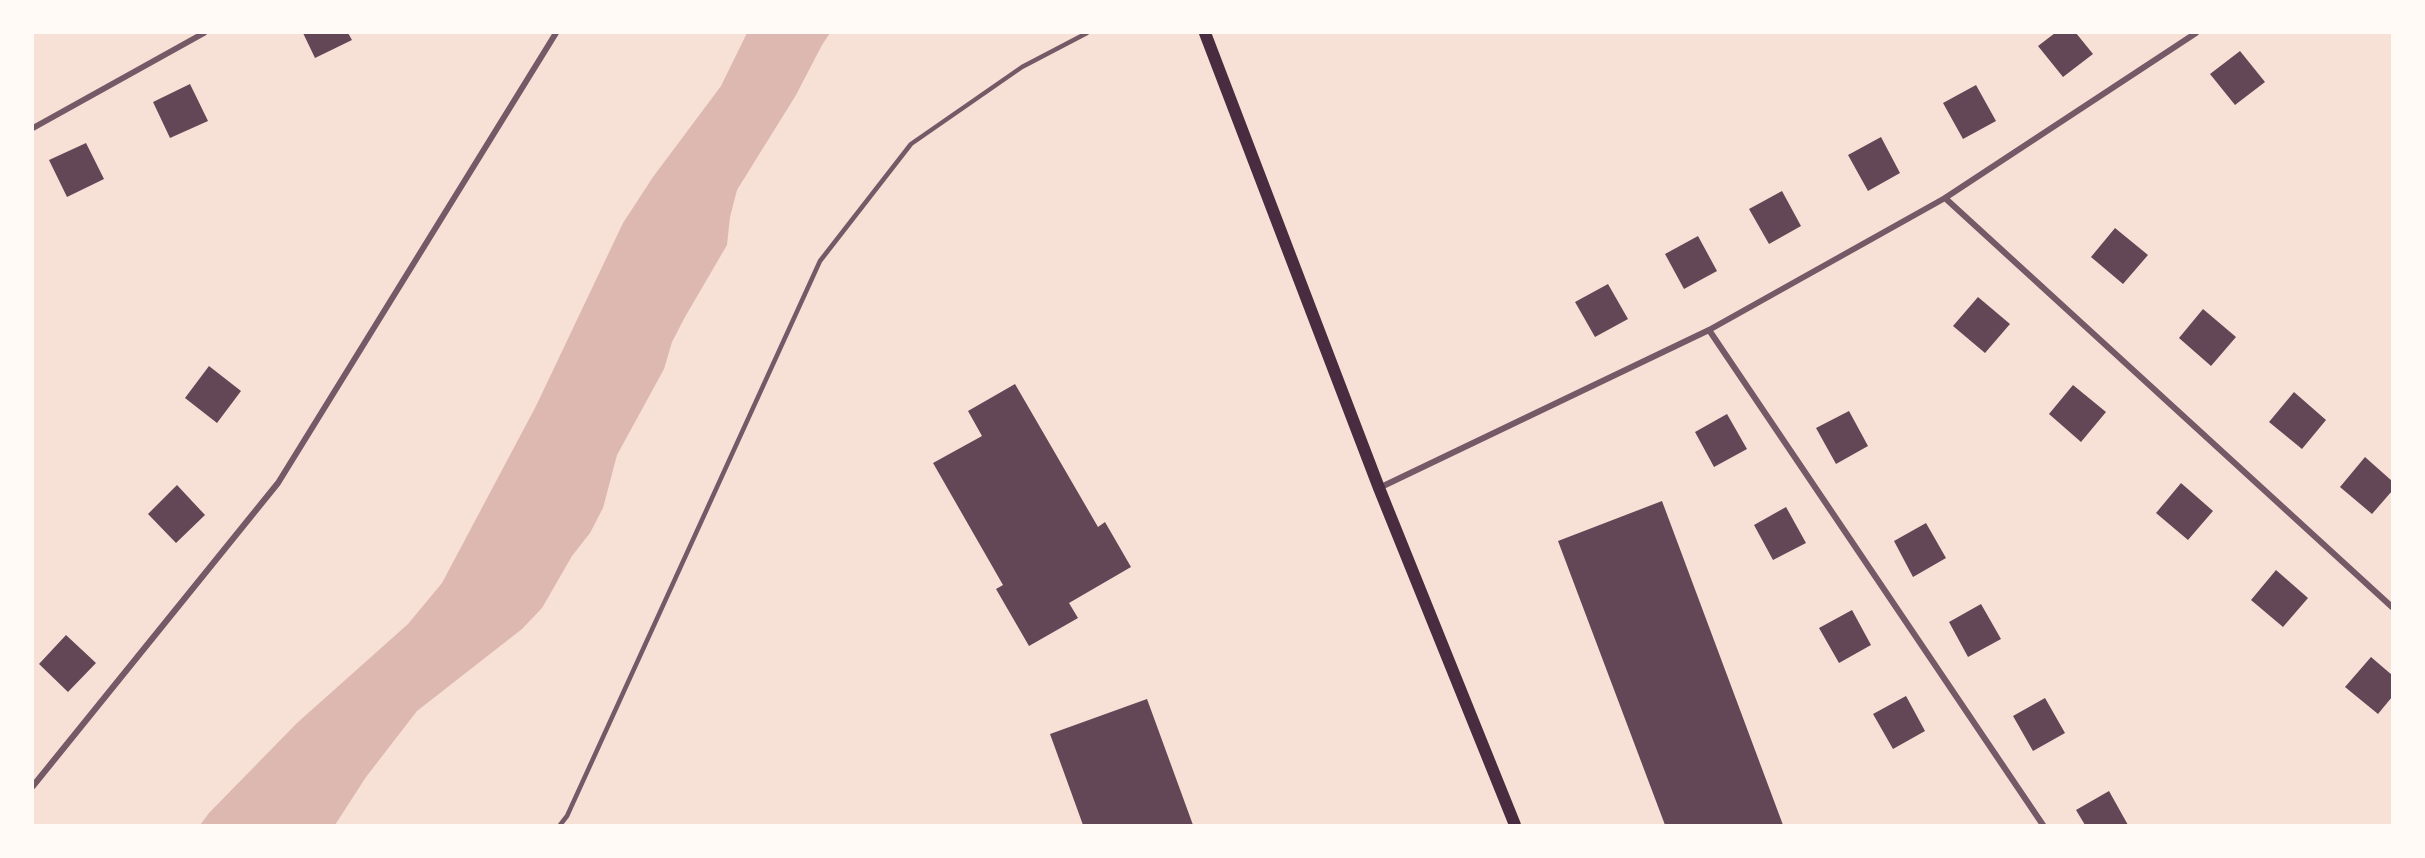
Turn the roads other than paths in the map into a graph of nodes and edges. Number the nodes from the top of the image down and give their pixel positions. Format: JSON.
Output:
{"nodes":[{"id":1,"x":204,"y":33,"type":"edge"},
{"id":2,"x":556,"y":33,"type":"edge"},
{"id":3,"x":1088,"y":33,"type":"edge"},
{"id":4,"x":1205,"y":33,"type":"edge"},
{"id":5,"x":2196,"y":33,"type":"edge"},
{"id":6,"x":33,"y":128,"type":"edge"},
{"id":7,"x":1945,"y":198,"type":"junction"},
{"id":8,"x":1709,"y":330,"type":"junction"},
{"id":9,"x":1379,"y":489,"type":"junction"},
{"id":10,"x":2392,"y":607,"type":"edge"},
{"id":11,"x":33,"y":786,"type":"edge"},
{"id":12,"x":560,"y":825,"type":"edge"},
{"id":13,"x":1515,"y":825,"type":"edge"},
{"id":14,"x":2043,"y":825,"type":"edge"}],
"edges":[{"from":1,"to":6,"type":"street"},
{"from":2,"to":11,"type":"street"},
{"from":3,"to":12,"type":"lane"},
{"from":4,"to":9,"type":"main road"},
{"from":5,"to":7,"type":"street"},
{"from":7,"to":8,"type":"street"},
{"from":7,"to":10,"type":"street"},
{"from":8,"to":9,"type":"street"},
{"from":8,"to":14,"type":"street"},
{"from":9,"to":13,"type":"main road"}]}
